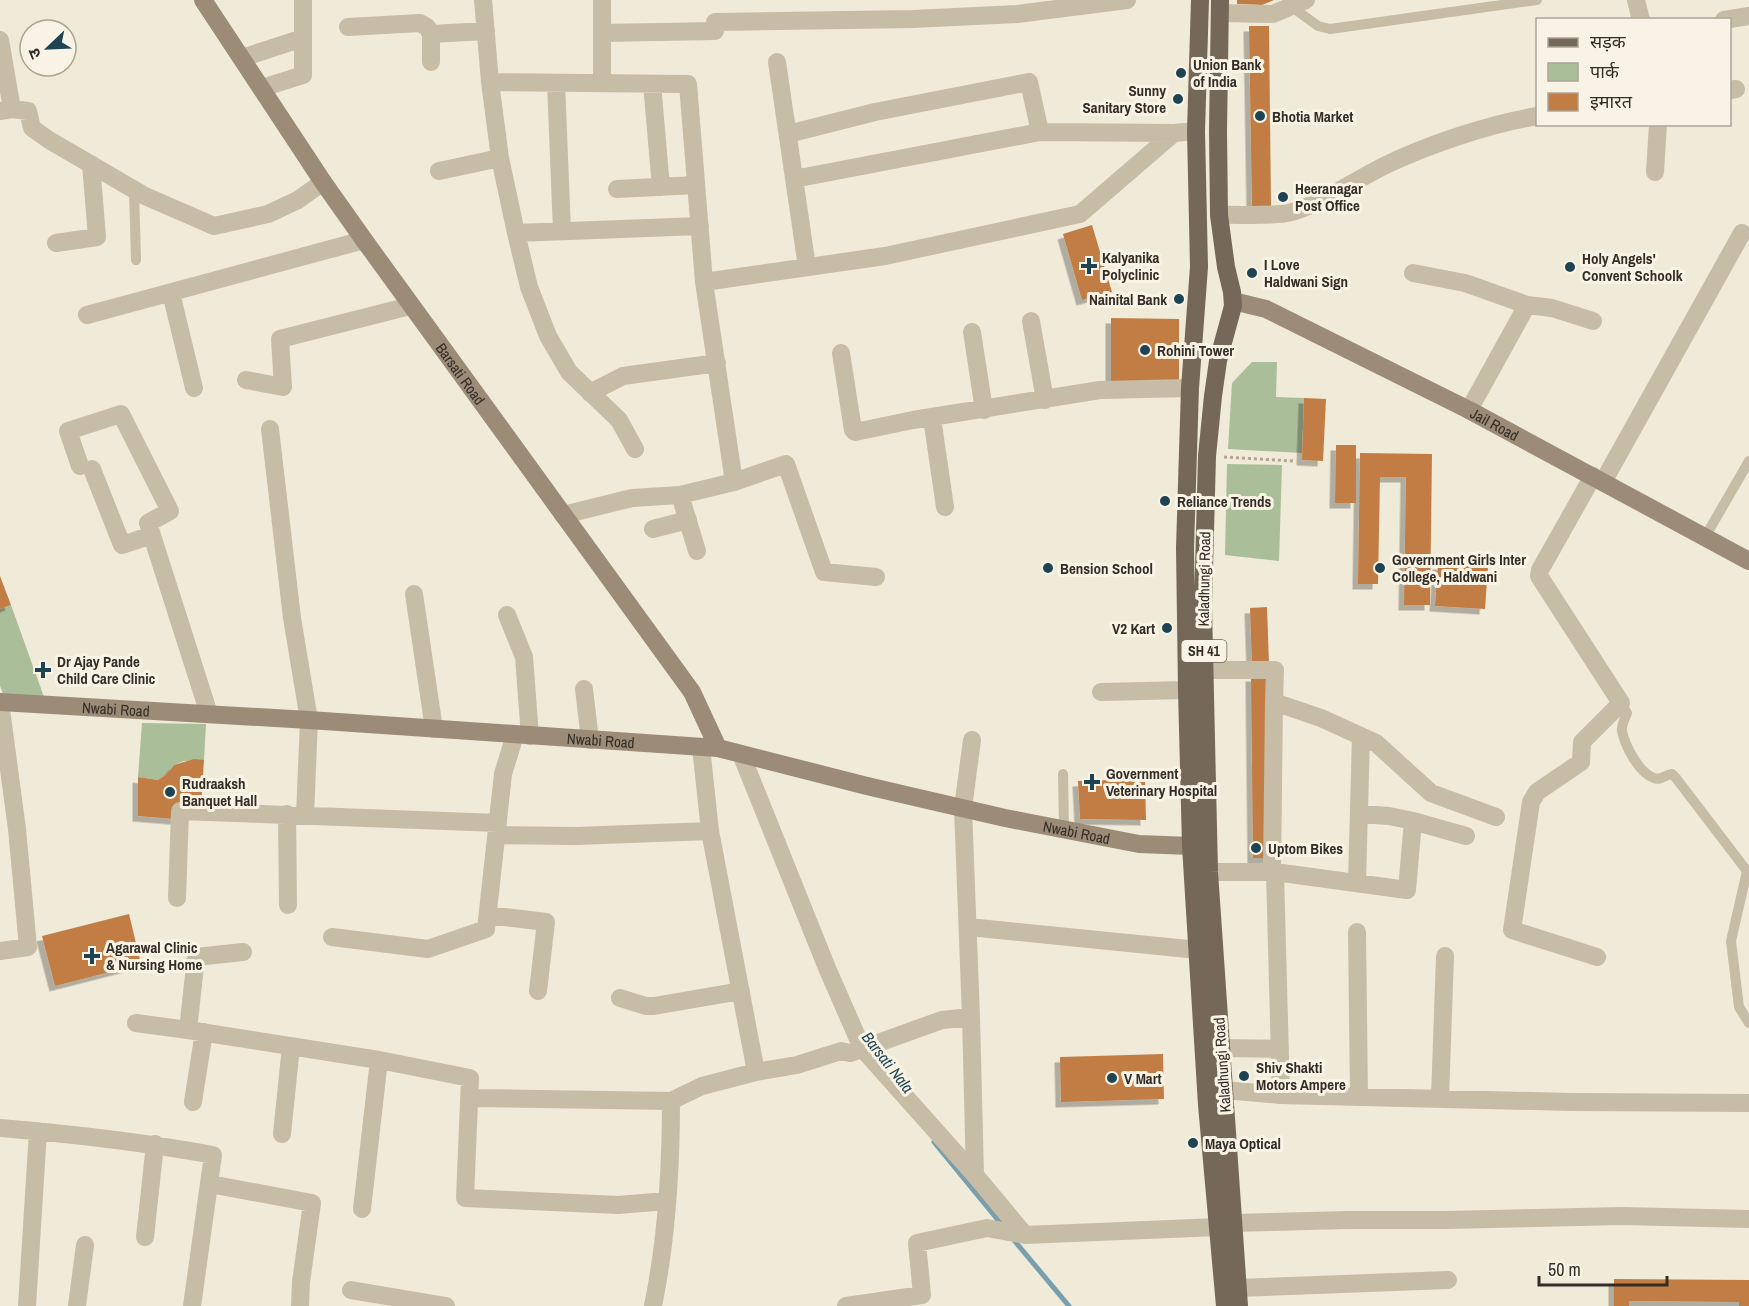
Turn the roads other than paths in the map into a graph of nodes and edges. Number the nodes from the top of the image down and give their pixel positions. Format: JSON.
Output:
{"nodes":[{"id":1,"x":203,"y":0,"type":"edge"},
{"id":2,"x":303,"y":0,"type":"edge"},
{"id":3,"x":483,"y":0,"type":"edge"},
{"id":4,"x":602,"y":0,"type":"edge"},
{"id":5,"x":1127,"y":0,"type":"edge"},
{"id":6,"x":1200,"y":0,"type":"edge"},
{"id":7,"x":1538,"y":0,"type":"edge"},
{"id":8,"x":1636,"y":0,"type":"edge"},
{"id":9,"x":1299,"y":3,"type":"edge"},
{"id":10,"x":1220,"y":6,"type":"edge"},
{"id":11,"x":1749,"y":16,"type":"edge"},
{"id":12,"x":1640,"y":18,"type":"edge"},
{"id":13,"x":1731,"y":19,"type":"edge"},
{"id":14,"x":348,"y":27,"type":"dead end"},
{"id":15,"x":486,"y":31,"type":"junction"},
{"id":16,"x":602,"y":33,"type":"junction"},
{"id":17,"x":431,"y":34,"type":"junction"},
{"id":18,"x":303,"y":39,"type":"junction"},
{"id":19,"x":0,"y":40,"type":"edge"},
{"id":20,"x":242,"y":58,"type":"junction"},
{"id":21,"x":431,"y":62,"type":"dead end"},
{"id":22,"x":777,"y":62,"type":"dead end"},
{"id":23,"x":490,"y":82,"type":"junction"},
{"id":24,"x":556,"y":83,"type":"junction"},
{"id":25,"x":602,"y":83,"type":"junction"},
{"id":26,"x":652,"y":84,"type":"junction"},
{"id":27,"x":262,"y":88,"type":"junction"},
{"id":28,"x":6,"y":110,"type":"edge"},
{"id":29,"x":1536,"y":116,"type":"edge"},
{"id":30,"x":1658,"y":126,"type":"edge"},
{"id":31,"x":1196,"y":131,"type":"junction"},
{"id":32,"x":1218,"y":131,"type":"junction"},
{"id":33,"x":1040,"y":132,"type":"junction"},
{"id":34,"x":1174,"y":133,"type":"junction"},
{"id":35,"x":788,"y":134,"type":"junction"},
{"id":36,"x":500,"y":158,"type":"junction"},
{"id":37,"x":91,"y":164,"type":"junction"},
{"id":38,"x":439,"y":171,"type":"dead end"},
{"id":39,"x":1655,"y":172,"type":"dead end"},
{"id":40,"x":794,"y":179,"type":"junction"},
{"id":41,"x":323,"y":182,"type":"junction"},
{"id":42,"x":696,"y":185,"type":"junction"},
{"id":43,"x":661,"y":187,"type":"junction"},
{"id":44,"x":134,"y":189,"type":"junction"},
{"id":45,"x":617,"y":189,"type":"dead end"},
{"id":46,"x":1219,"y":215,"type":"junction"},
{"id":47,"x":700,"y":226,"type":"junction"},
{"id":48,"x":562,"y":231,"type":"junction"},
{"id":49,"x":516,"y":233,"type":"junction"},
{"id":50,"x":1742,"y":233,"type":"dead end"},
{"id":51,"x":364,"y":240,"type":"junction"},
{"id":52,"x":56,"y":243,"type":"dead end"},
{"id":53,"x":136,"y":260,"type":"dead end"},
{"id":54,"x":807,"y":267,"type":"junction"},
{"id":55,"x":1199,"y":267,"type":"junction"},
{"id":56,"x":1226,"y":267,"type":"junction"},
{"id":57,"x":1413,"y":273,"type":"dead end"},
{"id":58,"x":704,"y":282,"type":"junction"},
{"id":59,"x":171,"y":293,"type":"junction"},
{"id":60,"x":1233,"y":301,"type":"junction"},
{"id":61,"x":1527,"y":305,"type":"junction"},
{"id":62,"x":410,"y":306,"type":"junction"},
{"id":63,"x":87,"y":315,"type":"dead end"},
{"id":64,"x":1031,"y":321,"type":"dead end"},
{"id":65,"x":1593,"y":321,"type":"dead end"},
{"id":66,"x":1195,"y":322,"type":"junction"},
{"id":67,"x":1228,"y":325,"type":"junction"},
{"id":68,"x":972,"y":332,"type":"dead end"},
{"id":69,"x":841,"y":353,"type":"dead end"},
{"id":70,"x":717,"y":363,"type":"junction"},
{"id":71,"x":246,"y":380,"type":"dead end"},
{"id":72,"x":194,"y":388,"type":"dead end"},
{"id":73,"x":1190,"y":388,"type":"junction"},
{"id":74,"x":590,"y":393,"type":"junction"},
{"id":75,"x":1045,"y":400,"type":"junction"},
{"id":76,"x":984,"y":410,"type":"junction"},
{"id":77,"x":1469,"y":410,"type":"junction"},
{"id":78,"x":932,"y":418,"type":"junction"},
{"id":79,"x":270,"y":429,"type":"dead end"},
{"id":80,"x":635,"y":449,"type":"dead end"},
{"id":81,"x":1749,"y":461,"type":"edge"},
{"id":82,"x":1598,"y":479,"type":"junction"},
{"id":83,"x":734,"y":482,"type":"junction"},
{"id":84,"x":680,"y":495,"type":"junction"},
{"id":85,"x":945,"y":507,"type":"dead end"},
{"id":86,"x":562,"y":515,"type":"junction"},
{"id":87,"x":688,"y":520,"type":"junction"},
{"id":88,"x":653,"y":529,"type":"dead end"},
{"id":89,"x":152,"y":535,"type":"junction"},
{"id":90,"x":1705,"y":537,"type":"junction"},
{"id":91,"x":697,"y":551,"type":"dead end"},
{"id":92,"x":1749,"y":561,"type":"edge"},
{"id":93,"x":876,"y":577,"type":"dead end"},
{"id":94,"x":414,"y":594,"type":"dead end"},
{"id":95,"x":507,"y":615,"type":"dead end"},
{"id":96,"x":1204,"y":670,"type":"junction"},
{"id":97,"x":584,"y":689,"type":"dead end"},
{"id":98,"x":1187,"y":690,"type":"junction"},
{"id":99,"x":1101,"y":692,"type":"dead end"},
{"id":100,"x":0,"y":702,"type":"edge"},
{"id":101,"x":1274,"y":702,"type":"junction"},
{"id":102,"x":1622,"y":703,"type":"junction"},
{"id":103,"x":209,"y":714,"type":"junction"},
{"id":104,"x":309,"y":720,"type":"junction"},
{"id":105,"x":434,"y":729,"type":"junction"},
{"id":106,"x":523,"y":736,"type":"junction"},
{"id":107,"x":1361,"y":736,"type":"junction"},
{"id":108,"x":590,"y":740,"type":"junction"},
{"id":109,"x":972,"y":740,"type":"dead end"},
{"id":110,"x":710,"y":747,"type":"junction"},
{"id":111,"x":741,"y":754,"type":"junction"},
{"id":112,"x":1063,"y":774,"type":"dead end"},
{"id":113,"x":963,"y":808,"type":"junction"},
{"id":114,"x":1359,"y":814,"type":"junction"},
{"id":115,"x":296,"y":815,"type":"junction"},
{"id":116,"x":1496,"y":817,"type":"dead end"},
{"id":117,"x":1413,"y":821,"type":"junction"},
{"id":118,"x":497,"y":829,"type":"junction"},
{"id":119,"x":1064,"y":829,"type":"junction"},
{"id":120,"x":8,"y":830,"type":"edge"},
{"id":121,"x":710,"y":831,"type":"junction"},
{"id":122,"x":1466,"y":836,"type":"dead end"},
{"id":123,"x":1200,"y":845,"type":"junction"},
{"id":124,"x":1209,"y":872,"type":"junction"},
{"id":125,"x":1274,"y":872,"type":"junction"},
{"id":126,"x":1357,"y":882,"type":"junction"},
{"id":127,"x":177,"y":898,"type":"dead end"},
{"id":128,"x":288,"y":905,"type":"dead end"},
{"id":129,"x":488,"y":915,"type":"junction"},
{"id":130,"x":969,"y":927,"type":"junction"},
{"id":131,"x":1358,"y":932,"type":"dead end"},
{"id":132,"x":332,"y":937,"type":"dead end"},
{"id":133,"x":1198,"y":950,"type":"junction"},
{"id":134,"x":0,"y":951,"type":"edge"},
{"id":135,"x":243,"y":952,"type":"dead end"},
{"id":136,"x":1445,"y":956,"type":"dead end"},
{"id":137,"x":1597,"y":957,"type":"dead end"},
{"id":138,"x":538,"y":991,"type":"dead end"},
{"id":139,"x":741,"y":992,"type":"junction"},
{"id":140,"x":620,"y":998,"type":"dead end"},
{"id":141,"x":971,"y":1017,"type":"junction"},
{"id":142,"x":136,"y":1023,"type":"dead end"},
{"id":143,"x":1749,"y":1023,"type":"edge"},
{"id":144,"x":196,"y":1031,"type":"junction"},
{"id":145,"x":291,"y":1046,"type":"junction"},
{"id":146,"x":1221,"y":1048,"type":"junction"},
{"id":147,"x":1280,"y":1049,"type":"junction"},
{"id":148,"x":856,"y":1050,"type":"junction"},
{"id":149,"x":379,"y":1060,"type":"junction"},
{"id":150,"x":756,"y":1072,"type":"junction"},
{"id":151,"x":1224,"y":1090,"type":"junction"},
{"id":152,"x":1281,"y":1095,"type":"junction"},
{"id":153,"x":1359,"y":1097,"type":"junction"},
{"id":154,"x":469,"y":1098,"type":"junction"},
{"id":155,"x":1440,"y":1098,"type":"junction"},
{"id":156,"x":671,"y":1101,"type":"junction"},
{"id":157,"x":193,"y":1102,"type":"dead end"},
{"id":158,"x":1749,"y":1103,"type":"edge"},
{"id":159,"x":0,"y":1128,"type":"edge"},
{"id":160,"x":38,"y":1131,"type":"junction"},
{"id":161,"x":282,"y":1134,"type":"dead end"},
{"id":162,"x":155,"y":1144,"type":"junction"},
{"id":163,"x":975,"y":1175,"type":"junction"},
{"id":164,"x":210,"y":1184,"type":"junction"},
{"id":165,"x":667,"y":1201,"type":"junction"},
{"id":166,"x":362,"y":1209,"type":"dead end"},
{"id":167,"x":1749,"y":1219,"type":"edge"},
{"id":168,"x":1226,"y":1225,"type":"junction"},
{"id":169,"x":1014,"y":1233,"type":"junction"},
{"id":170,"x":145,"y":1237,"type":"dead end"},
{"id":171,"x":84,"y":1245,"type":"dead end"},
{"id":172,"x":1448,"y":1280,"type":"dead end"},
{"id":173,"x":351,"y":1290,"type":"dead end"},
{"id":174,"x":1238,"y":1297,"type":"edge"},
{"id":175,"x":27,"y":1306,"type":"edge"},
{"id":176,"x":77,"y":1306,"type":"edge"},
{"id":177,"x":192,"y":1306,"type":"edge"},
{"id":178,"x":300,"y":1306,"type":"edge"},
{"id":179,"x":446,"y":1306,"type":"edge"},
{"id":180,"x":653,"y":1306,"type":"edge"},
{"id":181,"x":846,"y":1306,"type":"edge"},
{"id":182,"x":1225,"y":1306,"type":"edge"}],
"edges":[{"from":1,"to":20,"type":"street","name":"Barsati Road"},
{"from":2,"to":18,"type":"street"},
{"from":3,"to":15,"type":"street"},
{"from":4,"to":16,"type":"street"},
{"from":5,"to":16,"type":"street"},
{"from":6,"to":31,"type":"main road","name":"Kaladhungi Road","number":"SH 41"},
{"from":7,"to":9,"type":"lane"},
{"from":8,"to":12,"type":"street"},
{"from":9,"to":10,"type":"street"},
{"from":10,"to":32,"type":"main road","name":"Kaladhungi Road","number":"SH 41"},
{"from":11,"to":13,"type":"street"},
{"from":14,"to":17,"type":"street"},
{"from":15,"to":17,"type":"street"},
{"from":15,"to":23,"type":"street"},
{"from":16,"to":25,"type":"street"},
{"from":17,"to":21,"type":"street"},
{"from":18,"to":20,"type":"street"},
{"from":18,"to":27,"type":"street"},
{"from":19,"to":28,"type":"street"},
{"from":20,"to":27,"type":"street","name":"Barsati Road"},
{"from":22,"to":35,"type":"street"},
{"from":23,"to":24,"type":"street"},
{"from":23,"to":36,"type":"street"},
{"from":24,"to":25,"type":"street"},
{"from":24,"to":48,"type":"street"},
{"from":25,"to":26,"type":"street"},
{"from":26,"to":42,"type":"street"},
{"from":26,"to":43,"type":"street"},
{"from":27,"to":41,"type":"street","name":"Barsati Road"},
{"from":28,"to":37,"type":"street"},
{"from":29,"to":46,"type":"street"},
{"from":30,"to":39,"type":"street"},
{"from":31,"to":32,"type":"main road"},
{"from":31,"to":34,"type":"street"},
{"from":31,"to":55,"type":"main road","name":"Kaladhungi Road","number":"SH 41"},
{"from":32,"to":46,"type":"main road","name":"Kaladhungi Road","number":"SH 41"},
{"from":33,"to":34,"type":"street"},
{"from":33,"to":35,"type":"street"},
{"from":33,"to":40,"type":"street"},
{"from":34,"to":54,"type":"street"},
{"from":35,"to":40,"type":"street"},
{"from":36,"to":38,"type":"street"},
{"from":36,"to":49,"type":"street"},
{"from":37,"to":44,"type":"street"},
{"from":37,"to":52,"type":"street"},
{"from":40,"to":54,"type":"street"},
{"from":41,"to":44,"type":"street"},
{"from":41,"to":51,"type":"street","name":"Barsati Road"},
{"from":42,"to":43,"type":"street"},
{"from":42,"to":47,"type":"street"},
{"from":43,"to":45,"type":"street"},
{"from":44,"to":53,"type":"lane"},
{"from":46,"to":56,"type":"main road","name":"Kaladhungi Road","number":"SH 41"},
{"from":47,"to":48,"type":"street"},
{"from":47,"to":58,"type":"street"},
{"from":48,"to":49,"type":"street"},
{"from":49,"to":74,"type":"street"},
{"from":50,"to":82,"type":"street"},
{"from":51,"to":59,"type":"street"},
{"from":51,"to":62,"type":"street","name":"Barsati Road"},
{"from":54,"to":58,"type":"street"},
{"from":55,"to":56,"type":"main road"},
{"from":55,"to":66,"type":"main road","name":"Kaladhungi Road","number":"SH 41"},
{"from":56,"to":60,"type":"main road","name":"Kaladhungi Road","number":"SH 41"},
{"from":57,"to":61,"type":"street"},
{"from":58,"to":70,"type":"street"},
{"from":59,"to":63,"type":"street"},
{"from":59,"to":72,"type":"street"},
{"from":60,"to":67,"type":"main road","name":"Kaladhungi Road","number":"SH 41"},
{"from":60,"to":77,"type":"street","name":"Jail Road"},
{"from":61,"to":65,"type":"street"},
{"from":61,"to":77,"type":"street"},
{"from":62,"to":71,"type":"street"},
{"from":62,"to":86,"type":"street","name":"Barsati Road"},
{"from":64,"to":75,"type":"street"},
{"from":66,"to":67,"type":"main road"},
{"from":66,"to":73,"type":"main road","name":"Kaladhungi Road","number":"SH 41"},
{"from":67,"to":96,"type":"main road","name":"Kaladhungi Road","number":"SH 41"},
{"from":68,"to":76,"type":"street"},
{"from":69,"to":78,"type":"street"},
{"from":70,"to":74,"type":"street"},
{"from":70,"to":83,"type":"street"},
{"from":73,"to":75,"type":"street"},
{"from":73,"to":98,"type":"main road","name":"Kaladhungi Road","number":"SH 41"},
{"from":74,"to":80,"type":"street"},
{"from":75,"to":76,"type":"street"},
{"from":76,"to":78,"type":"street"},
{"from":77,"to":82,"type":"street","name":"Jail Road"},
{"from":78,"to":85,"type":"street"},
{"from":79,"to":104,"type":"street"},
{"from":81,"to":90,"type":"lane"},
{"from":82,"to":90,"type":"street","name":"Jail Road"},
{"from":82,"to":102,"type":"street"},
{"from":83,"to":84,"type":"street"},
{"from":83,"to":93,"type":"street"},
{"from":84,"to":86,"type":"street"},
{"from":84,"to":87,"type":"street"},
{"from":86,"to":110,"type":"street","name":"Barsati Road"},
{"from":87,"to":88,"type":"street"},
{"from":87,"to":91,"type":"street"},
{"from":89,"to":89,"type":"street"},
{"from":89,"to":103,"type":"street"},
{"from":90,"to":92,"type":"street","name":"Jail Road"},
{"from":94,"to":105,"type":"street"},
{"from":95,"to":106,"type":"street"},
{"from":96,"to":101,"type":"street"},
{"from":96,"to":123,"type":"main road","name":"Kaladhungi Road","number":"SH 41"},
{"from":97,"to":108,"type":"street"},
{"from":98,"to":99,"type":"street"},
{"from":98,"to":123,"type":"main road","name":"Kaladhungi Road","number":"SH 41"},
{"from":100,"to":103,"type":"street","name":"Nwabi Road"},
{"from":100,"to":120,"type":"street"},
{"from":101,"to":107,"type":"street"},
{"from":101,"to":125,"type":"street"},
{"from":102,"to":137,"type":"street"},
{"from":102,"to":143,"type":"lane"},
{"from":103,"to":104,"type":"street","name":"Nwabi Road"},
{"from":104,"to":105,"type":"street","name":"Nwabi Road"},
{"from":104,"to":115,"type":"street"},
{"from":105,"to":106,"type":"street","name":"Nwabi Road"},
{"from":106,"to":108,"type":"street","name":"Nwabi Road"},
{"from":106,"to":118,"type":"street"},
{"from":107,"to":114,"type":"street"},
{"from":107,"to":116,"type":"street"},
{"from":108,"to":110,"type":"street","name":"Nwabi Road"},
{"from":109,"to":113,"type":"street"},
{"from":110,"to":111,"type":"street","name":"Nwabi Road"},
{"from":110,"to":121,"type":"street"},
{"from":111,"to":113,"type":"street","name":"Nwabi Road"},
{"from":111,"to":148,"type":"street"},
{"from":112,"to":119,"type":"lane"},
{"from":113,"to":119,"type":"street","name":"Nwabi Road"},
{"from":113,"to":130,"type":"street"},
{"from":114,"to":117,"type":"street"},
{"from":114,"to":126,"type":"street"},
{"from":115,"to":118,"type":"street"},
{"from":115,"to":127,"type":"street"},
{"from":115,"to":128,"type":"street"},
{"from":117,"to":122,"type":"street"},
{"from":117,"to":126,"type":"street"},
{"from":118,"to":121,"type":"street"},
{"from":118,"to":129,"type":"street"},
{"from":119,"to":123,"type":"street","name":"Nwabi Road"},
{"from":120,"to":134,"type":"street"},
{"from":121,"to":139,"type":"street"},
{"from":123,"to":124,"type":"main road","name":"Kaladhungi Road","number":"SH 41"},
{"from":123,"to":133,"type":"main road","name":"Kaladhungi Road","number":"SH 41"},
{"from":124,"to":125,"type":"street"},
{"from":124,"to":146,"type":"main road","name":"Kaladhungi Road","number":"SH 41"},
{"from":125,"to":126,"type":"street"},
{"from":125,"to":147,"type":"street"},
{"from":129,"to":132,"type":"street"},
{"from":129,"to":138,"type":"street"},
{"from":130,"to":133,"type":"street"},
{"from":130,"to":141,"type":"street"},
{"from":131,"to":153,"type":"street"},
{"from":133,"to":168,"type":"main road","name":"Kaladhungi Road","number":"SH 41"},
{"from":135,"to":144,"type":"street"},
{"from":136,"to":155,"type":"street"},
{"from":139,"to":140,"type":"street"},
{"from":139,"to":150,"type":"street"},
{"from":141,"to":148,"type":"street"},
{"from":141,"to":163,"type":"street"},
{"from":142,"to":144,"type":"street"},
{"from":144,"to":145,"type":"street"},
{"from":144,"to":157,"type":"street"},
{"from":145,"to":149,"type":"street"},
{"from":145,"to":161,"type":"street"},
{"from":146,"to":147,"type":"street"},
{"from":146,"to":151,"type":"main road","name":"Kaladhungi Road","number":"SH 41"},
{"from":147,"to":152,"type":"street"},
{"from":148,"to":150,"type":"street"},
{"from":148,"to":163,"type":"street"},
{"from":149,"to":154,"type":"street"},
{"from":149,"to":166,"type":"street"},
{"from":150,"to":156,"type":"street"},
{"from":151,"to":152,"type":"street"},
{"from":151,"to":168,"type":"main road","name":"Kaladhungi Road","number":"SH 41"},
{"from":152,"to":153,"type":"street"},
{"from":153,"to":155,"type":"street"},
{"from":154,"to":156,"type":"street"},
{"from":154,"to":165,"type":"street"},
{"from":155,"to":158,"type":"street"},
{"from":156,"to":165,"type":"street"},
{"from":159,"to":160,"type":"street"},
{"from":160,"to":162,"type":"street"},
{"from":160,"to":175,"type":"street"},
{"from":162,"to":164,"type":"street"},
{"from":162,"to":170,"type":"street"},
{"from":163,"to":169,"type":"street"},
{"from":164,"to":177,"type":"street"},
{"from":164,"to":178,"type":"street"},
{"from":165,"to":180,"type":"street"},
{"from":167,"to":168,"type":"street"},
{"from":168,"to":169,"type":"street"},
{"from":168,"to":174,"type":"main road","name":"Kaladhungi Road","number":"SH 41"},
{"from":168,"to":182,"type":"main road","name":"Kaladhungi Road","number":"SH 41"},
{"from":169,"to":181,"type":"street"},
{"from":171,"to":176,"type":"street"},
{"from":172,"to":174,"type":"street"},
{"from":173,"to":179,"type":"street"}]}
